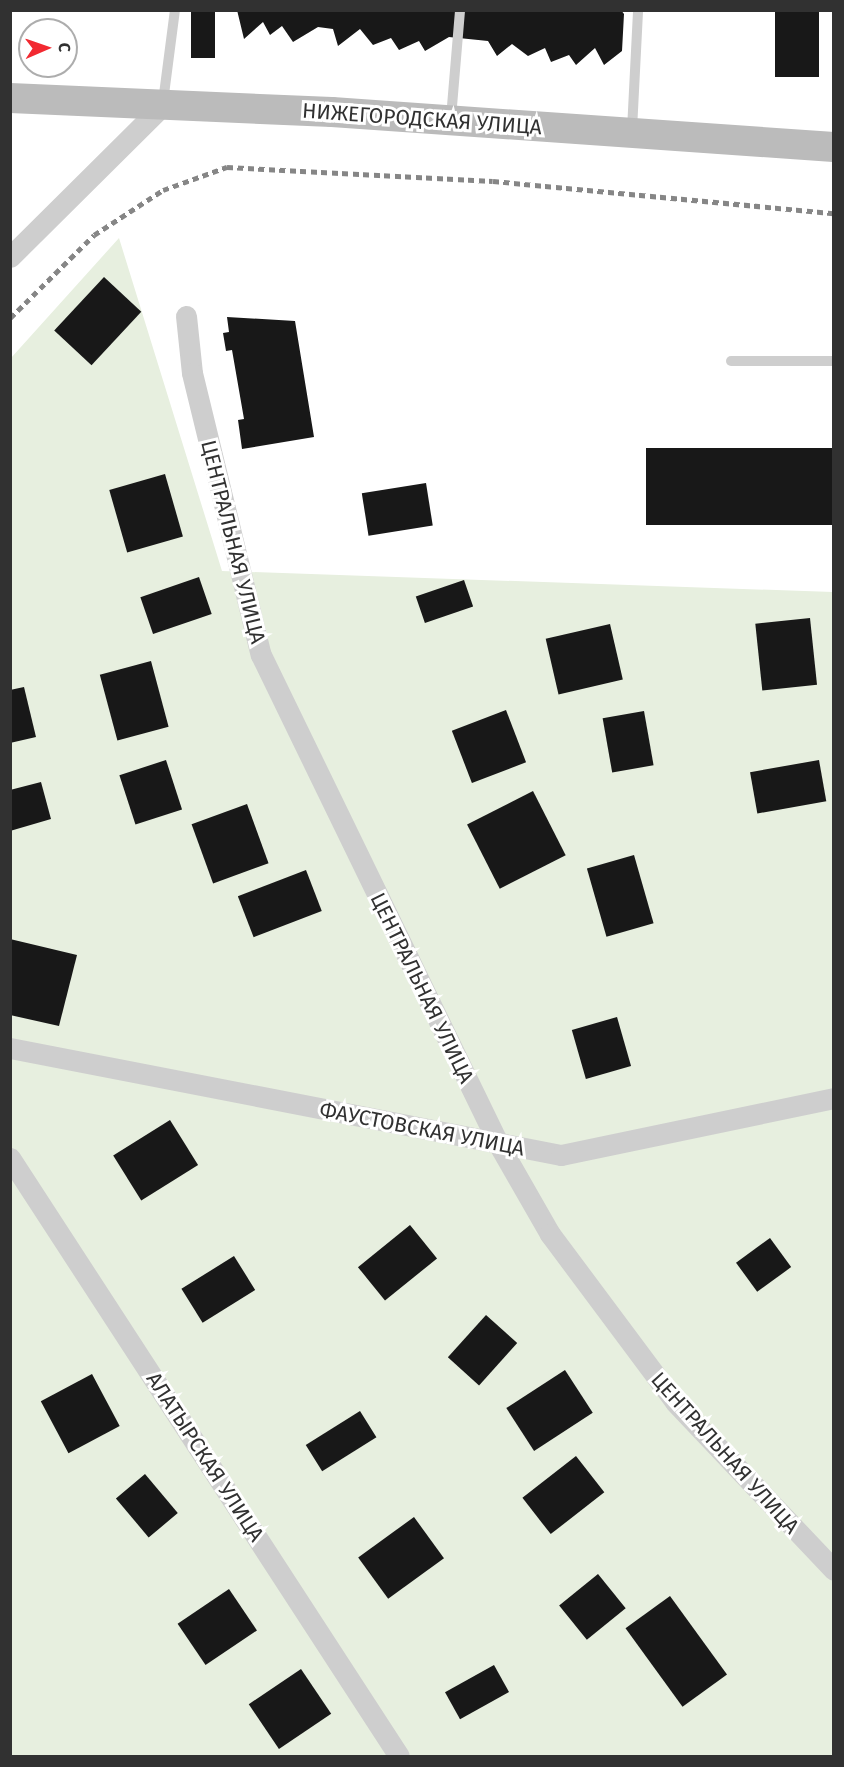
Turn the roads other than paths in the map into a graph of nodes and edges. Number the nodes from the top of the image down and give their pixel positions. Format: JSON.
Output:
{"nodes":[{"id":1,"x":175,"y":10,"type":"edge"},
{"id":2,"x":460,"y":10,"type":"edge"},
{"id":3,"x":638,"y":10,"type":"edge"},
{"id":4,"x":10,"y":98,"type":"edge"},
{"id":5,"x":163,"y":105,"type":"junction"},
{"id":6,"x":451,"y":120,"type":"junction"},
{"id":7,"x":632,"y":133,"type":"junction"},
{"id":8,"x":834,"y":147,"type":"edge"},
{"id":9,"x":10,"y":257,"type":"edge"},
{"id":10,"x":186,"y":316,"type":"dead end"},
{"id":11,"x":731,"y":361,"type":"dead end"},
{"id":12,"x":834,"y":361,"type":"edge"},
{"id":13,"x":10,"y":1048,"type":"edge"},
{"id":14,"x":834,"y":1098,"type":"edge"},
{"id":15,"x":499,"y":1145,"type":"junction"},
{"id":16,"x":10,"y":1158,"type":"edge"},
{"id":17,"x":834,"y":1570,"type":"edge"},
{"id":18,"x":399,"y":1756,"type":"edge"}],
"edges":[{"from":1,"to":5,"type":"lane"},
{"from":2,"to":6,"type":"lane"},
{"from":3,"to":7,"type":"lane"},
{"from":4,"to":5,"type":"street","name":"НИЖЕГОРОДСКАЯ УЛИЦА"},
{"from":5,"to":6,"type":"street","name":"НИЖЕГОРОДСКАЯ УЛИЦА"},
{"from":5,"to":9,"type":"street"},
{"from":6,"to":7,"type":"street","name":"НИЖЕГОРОДСКАЯ УЛИЦА"},
{"from":7,"to":8,"type":"street","name":"НИЖЕГОРОДСКАЯ УЛИЦА"},
{"from":10,"to":15,"type":"street","name":"ЦЕНТРАЛЬНАЯ УЛИЦА"},
{"from":11,"to":12,"type":"lane"},
{"from":13,"to":15,"type":"street","name":"ФАУСТОВСКАЯ УЛИЦА"},
{"from":14,"to":15,"type":"street","name":"ФАУСТОВСКАЯ УЛИЦА"},
{"from":15,"to":17,"type":"street","name":"ЦЕНТРАЛЬНАЯ УЛИЦА"},
{"from":16,"to":18,"type":"street","name":"АЛАТЫРСКАЯ УЛИЦА"}]}
